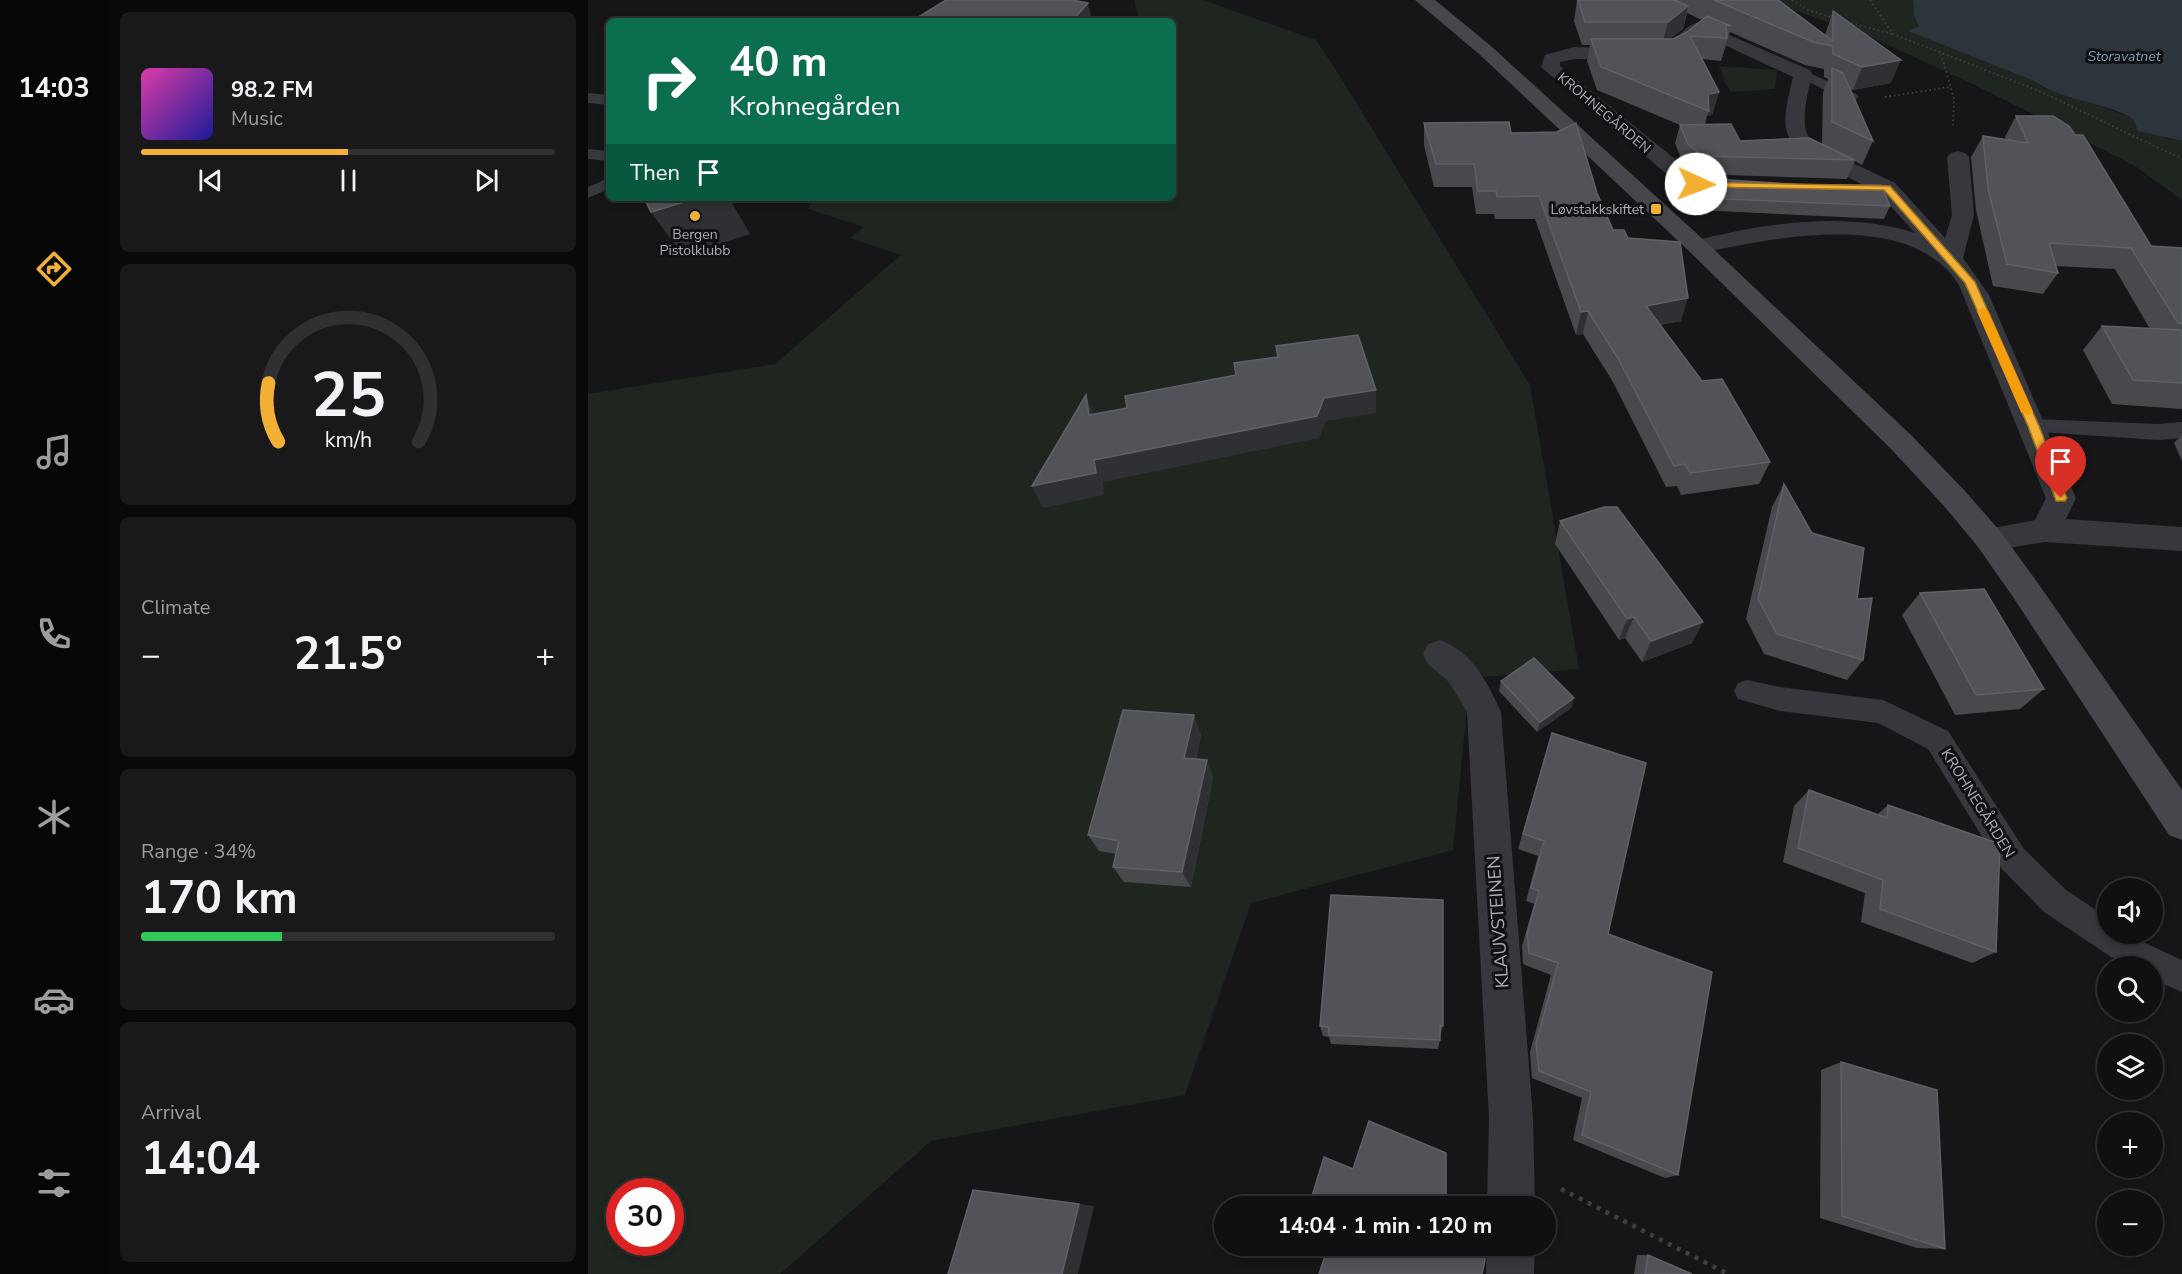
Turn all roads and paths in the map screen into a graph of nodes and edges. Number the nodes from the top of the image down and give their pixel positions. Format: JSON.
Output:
{"nodes":[{"id":1,"x":1424,"y":0,"type":"edge"},
{"id":2,"x":1792,"y":0,"type":"edge"},
{"id":3,"x":1870,"y":0,"type":"edge"},
{"id":4,"x":1678,"y":18,"type":"edge"},
{"id":5,"x":1699,"y":27,"type":"junction"},
{"id":6,"x":1893,"y":34,"type":"junction"},
{"id":7,"x":1674,"y":49,"type":"edge"},
{"id":8,"x":1654,"y":54,"type":"edge"},
{"id":9,"x":1941,"y":54,"type":"junction"},
{"id":10,"x":1803,"y":74,"type":"junction"},
{"id":11,"x":1950,"y":87,"type":"junction"},
{"id":12,"x":1851,"y":97,"type":"joint"},
{"id":13,"x":588,"y":98,"type":"edge"},
{"id":14,"x":606,"y":100,"type":"edge"},
{"id":15,"x":588,"y":154,"type":"edge"},
{"id":16,"x":606,"y":156,"type":"edge"},
{"id":17,"x":1958,"y":157,"type":"joint"},
{"id":18,"x":2182,"y":159,"type":"edge"},
{"id":19,"x":606,"y":184,"type":"edge"},
{"id":20,"x":1755,"y":186,"type":"edge"},
{"id":21,"x":1844,"y":188,"type":"edge"},
{"id":22,"x":1887,"y":188,"type":"junction"},
{"id":23,"x":588,"y":193,"type":"edge"},
{"id":24,"x":1698,"y":247,"type":"junction"},
{"id":25,"x":1951,"y":259,"type":"junction"},
{"id":26,"x":2033,"y":426,"type":"junction"},
{"id":27,"x":2182,"y":430,"type":"edge"},
{"id":28,"x":2045,"y":530,"type":"junction"},
{"id":29,"x":1989,"y":539,"type":"junction"},
{"id":30,"x":2182,"y":539,"type":"edge"},
{"id":31,"x":1440,"y":654,"type":"dead end"},
{"id":32,"x":1747,"y":691,"type":"dead end"},
{"id":33,"x":2182,"y":822,"type":"edge"},
{"id":34,"x":2182,"y":976,"type":"edge"},
{"id":35,"x":1511,"y":1196,"type":"edge"},
{"id":36,"x":1578,"y":1199,"type":"dead end"},
{"id":37,"x":1510,"y":1256,"type":"edge"},
{"id":38,"x":1510,"y":1274,"type":"edge"},
{"id":39,"x":1728,"y":1274,"type":"edge"}],
"edges":[{"from":1,"to":24,"type":"main road"},
{"from":2,"to":6,"type":"path"},
{"from":3,"to":6,"type":"path"},
{"from":4,"to":5,"type":"street"},
{"from":5,"to":7,"type":"street"},
{"from":5,"to":10,"type":"street"},
{"from":6,"to":9,"type":"path"},
{"from":8,"to":20,"type":"street","name":"KROHNEGÅRDEN"},
{"from":9,"to":11,"type":"path"},
{"from":9,"to":18,"type":"path"},
{"from":10,"to":12,"type":"lane"},
{"from":10,"to":22,"type":"street"},
{"from":11,"to":12,"type":"path"},
{"from":11,"to":17,"type":"path"},
{"from":13,"to":14,"type":"lane"},
{"from":15,"to":16,"type":"lane"},
{"from":17,"to":25,"type":"street"},
{"from":19,"to":23,"type":"lane"},
{"from":21,"to":22,"type":"street"},
{"from":22,"to":25,"type":"street"},
{"from":24,"to":25,"type":"street"},
{"from":24,"to":29,"type":"main road"},
{"from":25,"to":26,"type":"street"},
{"from":26,"to":27,"type":"lane"},
{"from":26,"to":28,"type":"street"},
{"from":28,"to":29,"type":"street"},
{"from":28,"to":30,"type":"street"},
{"from":29,"to":33,"type":"main road"},
{"from":31,"to":35,"type":"street","name":"KLAUVSTEINEN"},
{"from":32,"to":34,"type":"lane","name":"KROHNEGÅRDEN"},
{"from":36,"to":39,"type":"path"},
{"from":37,"to":38,"type":"street"}]}
